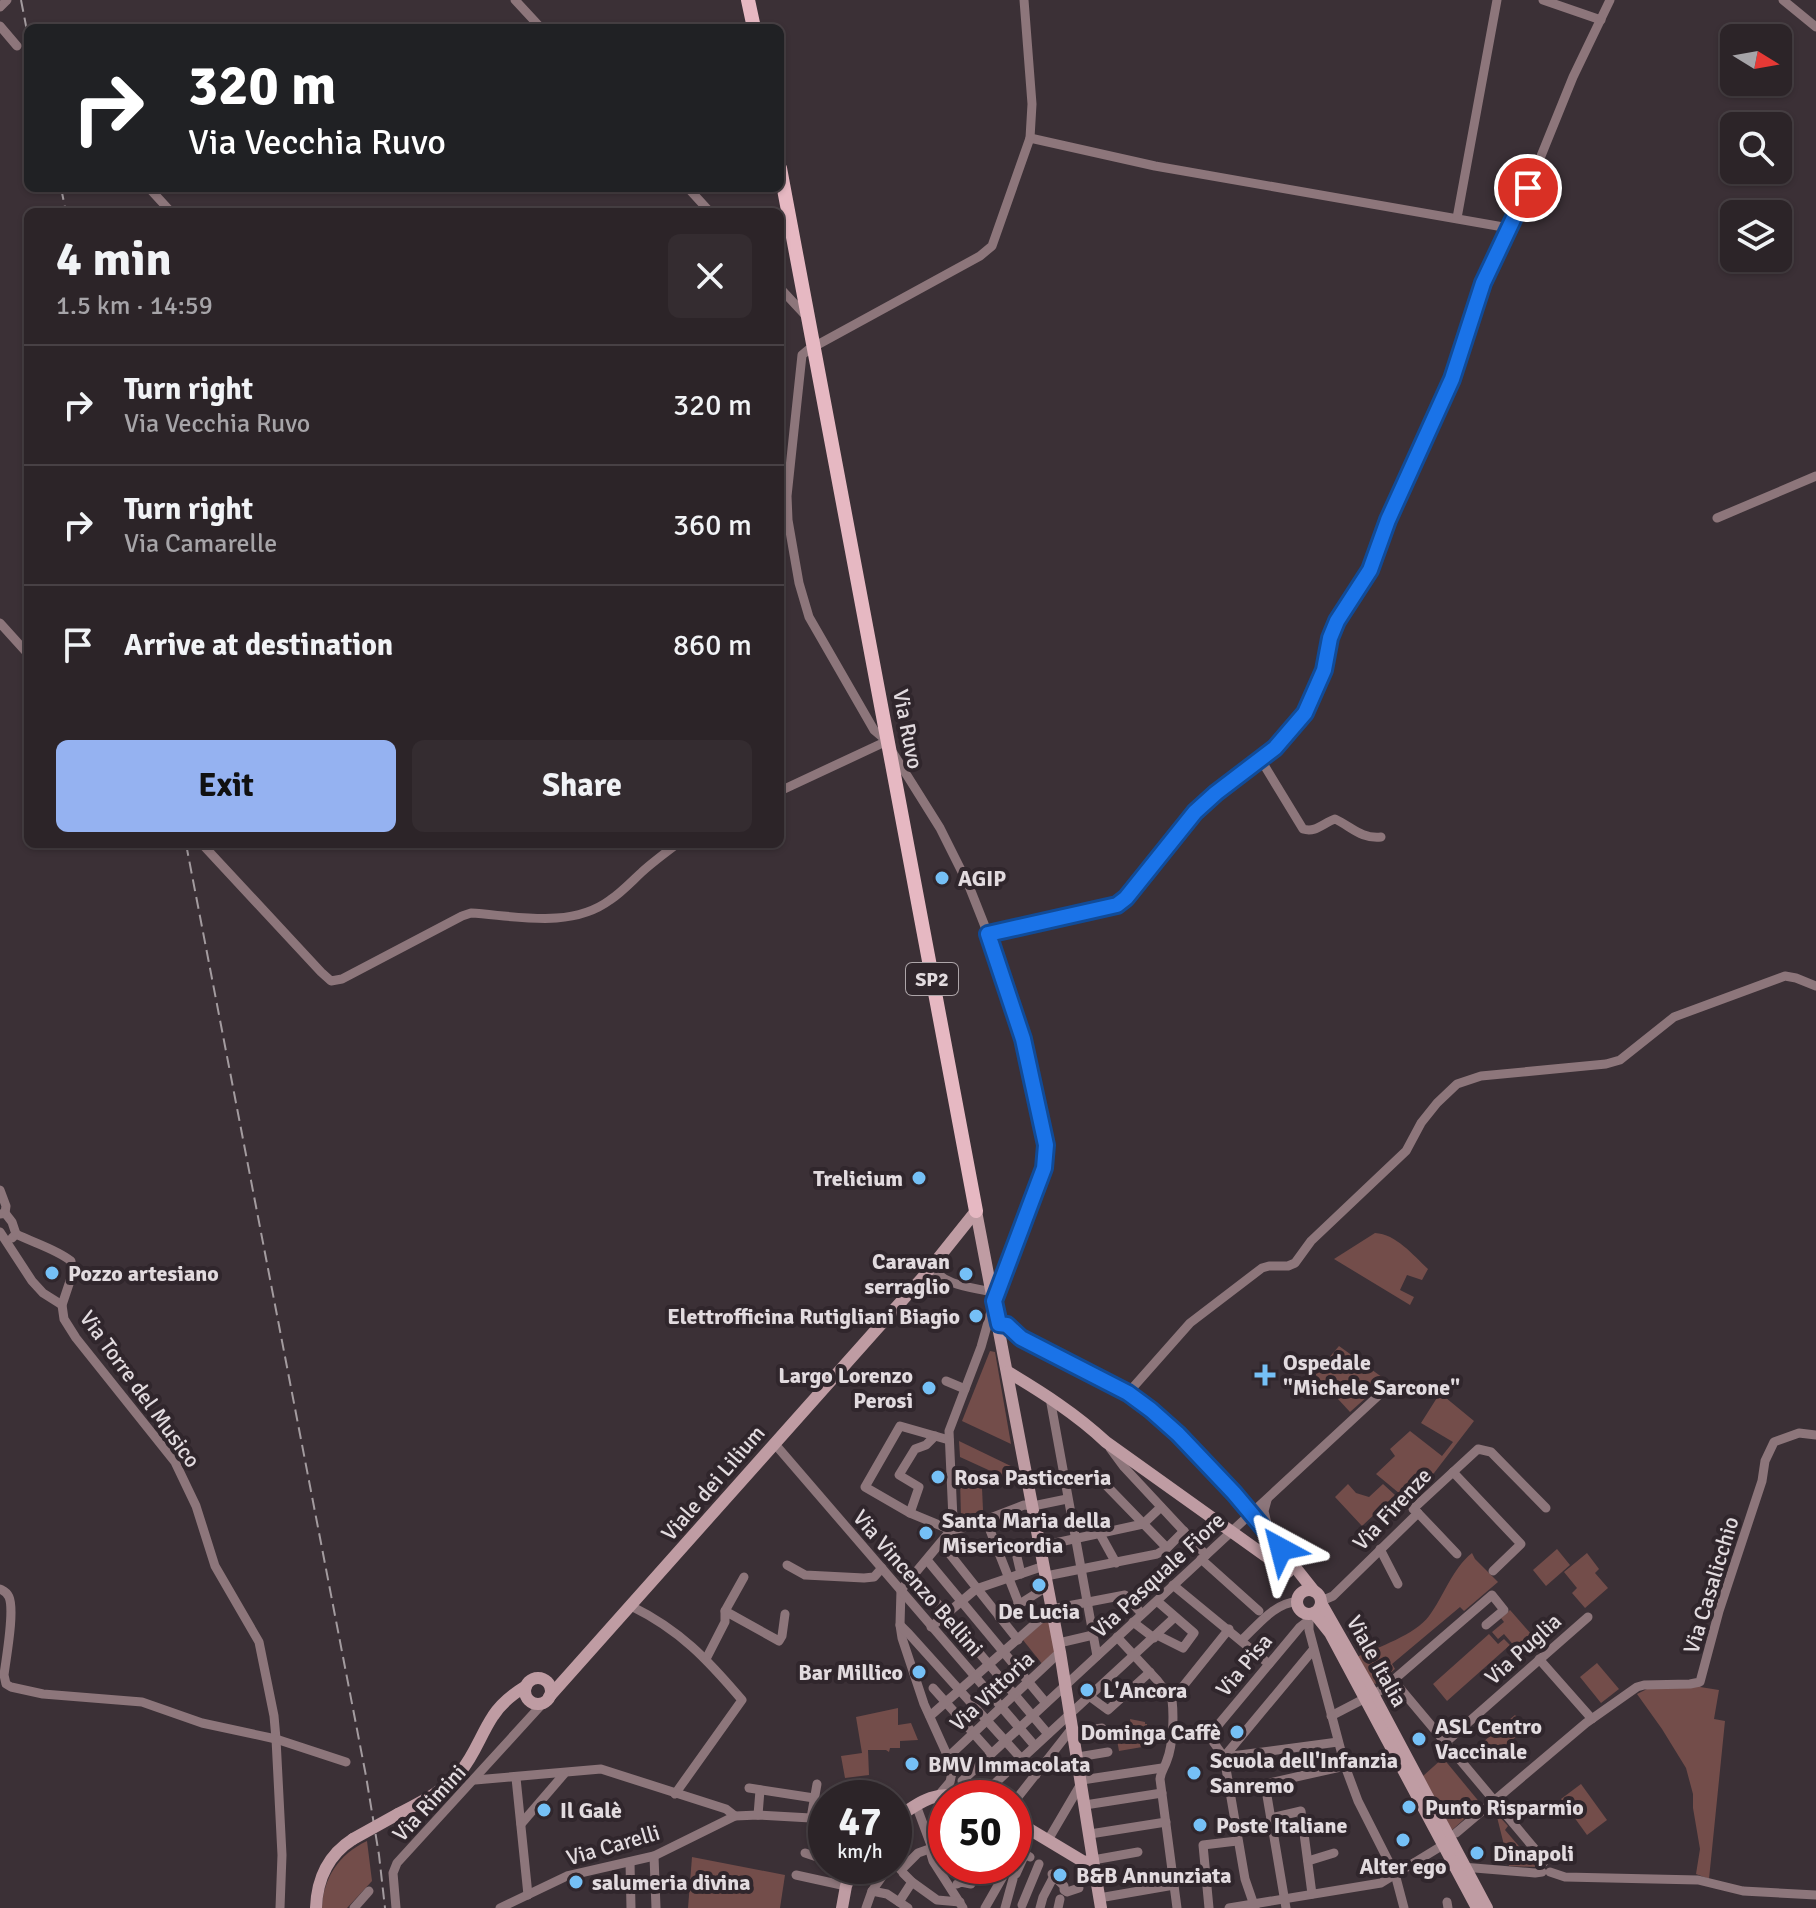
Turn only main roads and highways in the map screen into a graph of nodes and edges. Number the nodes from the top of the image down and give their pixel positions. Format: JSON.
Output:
{"nodes":[{"id":1,"x":748,"y":0,"type":"edge"},
{"id":2,"x":753,"y":24,"type":"edge"},
{"id":3,"x":784,"y":190,"type":"edge"},
{"id":4,"x":976,"y":1211,"type":"junction"},
{"id":5,"x":1001,"y":1336,"type":"junction"},
{"id":6,"x":1021,"y":1338,"type":"junction"},
{"id":7,"x":1008,"y":1372,"type":"junction"},
{"id":8,"x":1281,"y":1549,"type":"junction"},
{"id":9,"x":1288,"y":1572,"type":"junction"},
{"id":10,"x":1298,"y":1600,"type":"junction"},
{"id":11,"x":1315,"y":1606,"type":"junction"},
{"id":12,"x":572,"y":1670,"type":"junction"},
{"id":13,"x":546,"y":1681,"type":"junction"},
{"id":14,"x":526,"y":1686,"type":"junction"},
{"id":15,"x":547,"y":1699,"type":"junction"},
{"id":16,"x":530,"y":1701,"type":"junction"},
{"id":17,"x":499,"y":1708,"type":"junction"},
{"id":18,"x":1032,"y":1831,"type":"edge"},
{"id":19,"x":1093,"y":1860,"type":"junction"},
{"id":20,"x":1461,"y":1868,"type":"junction"},
{"id":21,"x":847,"y":1884,"type":"edge"},
{"id":22,"x":1100,"y":1903,"type":"edge"},
{"id":23,"x":316,"y":1908,"type":"edge"},
{"id":24,"x":842,"y":1908,"type":"edge"},
{"id":25,"x":1477,"y":1908,"type":"edge"},
{"id":26,"x":1487,"y":1908,"type":"edge"}],
"edges":[{"from":1,"to":2,"type":"main road"},
{"from":3,"to":4,"type":"main road","name":"Via Ruvo","number":"SP2"},
{"from":4,"to":5,"type":"main road","number":"SP2"},
{"from":4,"to":12,"type":"main road","name":"Viale dei Lilium"},
{"from":5,"to":6,"type":"main road"},
{"from":5,"to":6,"type":"main road"},
{"from":5,"to":7,"type":"main road","number":"SP2"},
{"from":6,"to":8,"type":"main road"},
{"from":7,"to":9,"type":"main road"},
{"from":7,"to":19,"type":"main road"},
{"from":8,"to":9,"type":"main road"},
{"from":8,"to":11,"type":"main road"},
{"from":9,"to":10,"type":"main road"},
{"from":10,"to":11,"type":"main road"},
{"from":10,"to":11,"type":"main road"},
{"from":11,"to":20,"type":"main road","name":"Viale Italia"},
{"from":12,"to":13,"type":"main road","name":"Viale dei Lilium"},
{"from":12,"to":15,"type":"main road","name":"Viale dei Lilium"},
{"from":13,"to":14,"type":"main road","name":"Viale dei Lilium"},
{"from":13,"to":15,"type":"main road"},
{"from":14,"to":16,"type":"main road"},
{"from":14,"to":17,"type":"main road","name":"Viale dei Lilium"},
{"from":15,"to":16,"type":"main road"},
{"from":16,"to":17,"type":"main road"},
{"from":17,"to":23,"type":"main road","name":"Viale dei Lilium","bridge":true},
{"from":18,"to":19,"type":"main road"},
{"from":19,"to":22,"type":"main road"},
{"from":20,"to":25,"type":"main road","name":"Viale Italia"},
{"from":20,"to":26,"type":"main road","name":"Viale Italia"},
{"from":21,"to":24,"type":"main road"}]}
